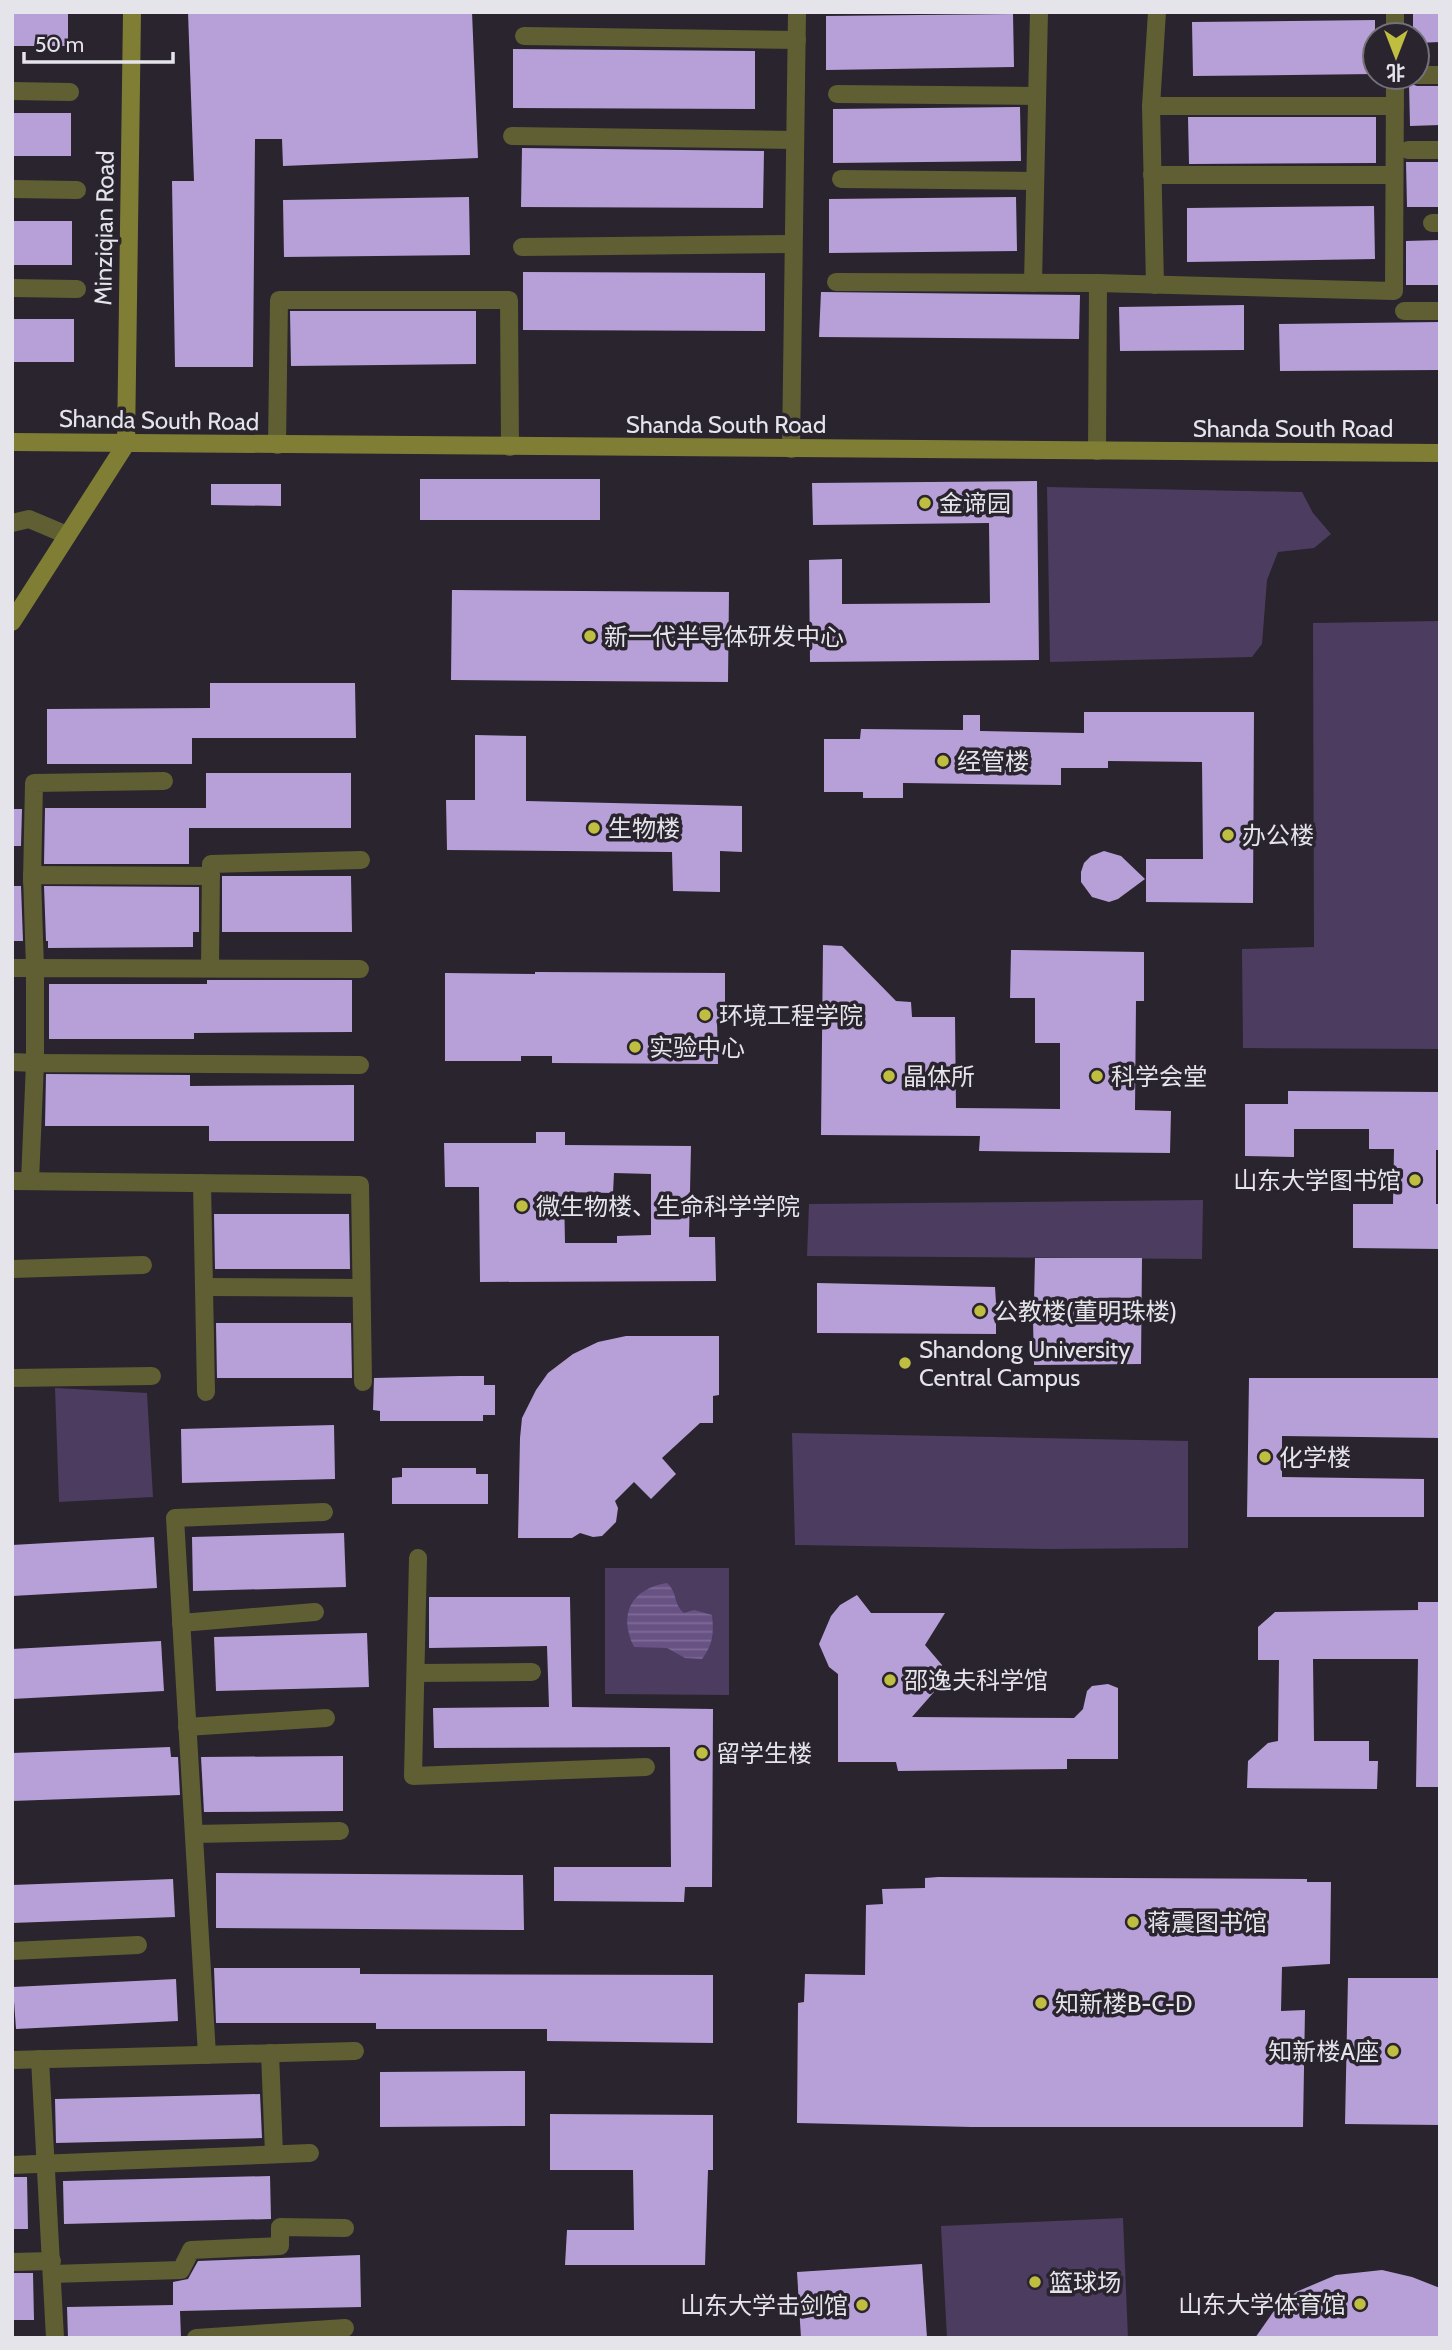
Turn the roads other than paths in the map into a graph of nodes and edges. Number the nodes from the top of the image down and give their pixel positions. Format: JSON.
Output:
{"nodes":[{"id":1,"x":131,"y":12,"type":"edge"},
{"id":2,"x":797,"y":12,"type":"edge"},
{"id":3,"x":1039,"y":12,"type":"edge"},
{"id":4,"x":1157,"y":12,"type":"edge"},
{"id":5,"x":524,"y":36,"type":"dead end"},
{"id":6,"x":797,"y":40,"type":"junction"},
{"id":7,"x":12,"y":91,"type":"edge"},
{"id":8,"x":1395,"y":91,"type":"edge"},
{"id":9,"x":70,"y":92,"type":"dead end"},
{"id":10,"x":837,"y":94,"type":"dead end"},
{"id":11,"x":1037,"y":96,"type":"junction"},
{"id":12,"x":1151,"y":106,"type":"junction"},
{"id":13,"x":1395,"y":106,"type":"junction"},
{"id":14,"x":512,"y":136,"type":"dead end"},
{"id":15,"x":795,"y":140,"type":"junction"},
{"id":16,"x":1440,"y":149,"type":"edge"},
{"id":17,"x":1408,"y":150,"type":"dead end"},
{"id":18,"x":1152,"y":176,"type":"junction"},
{"id":19,"x":1394,"y":176,"type":"junction"},
{"id":20,"x":841,"y":179,"type":"dead end"},
{"id":21,"x":1035,"y":181,"type":"junction"},
{"id":22,"x":12,"y":189,"type":"edge"},
{"id":23,"x":77,"y":190,"type":"dead end"},
{"id":24,"x":793,"y":244,"type":"junction"},
{"id":25,"x":522,"y":247,"type":"dead end"},
{"id":26,"x":836,"y":282,"type":"dead end"},
{"id":27,"x":1033,"y":283,"type":"junction"},
{"id":28,"x":1098,"y":283,"type":"junction"},
{"id":29,"x":1155,"y":285,"type":"junction"},
{"id":30,"x":12,"y":288,"type":"edge"},
{"id":31,"x":77,"y":289,"type":"dead end"},
{"id":32,"x":1404,"y":312,"type":"dead end"},
{"id":33,"x":1440,"y":312,"type":"edge"},
{"id":34,"x":12,"y":442,"type":"edge"},
{"id":35,"x":126,"y":444,"type":"junction"},
{"id":36,"x":277,"y":445,"type":"junction"},
{"id":37,"x":510,"y":447,"type":"junction"},
{"id":38,"x":791,"y":449,"type":"junction"},
{"id":39,"x":1097,"y":451,"type":"junction"},
{"id":40,"x":1440,"y":453,"type":"edge"},
{"id":41,"x":12,"y":523,"type":"edge"},
{"id":42,"x":67,"y":535,"type":"junction"},
{"id":43,"x":12,"y":622,"type":"edge"},
{"id":44,"x":164,"y":781,"type":"dead end"},
{"id":45,"x":361,"y":860,"type":"dead end"},
{"id":46,"x":211,"y":876,"type":"junction"},
{"id":47,"x":32,"y":882,"type":"junction"},
{"id":48,"x":12,"y":968,"type":"edge"},
{"id":49,"x":35,"y":968,"type":"junction"},
{"id":50,"x":210,"y":968,"type":"junction"},
{"id":51,"x":360,"y":968,"type":"dead end"},
{"id":52,"x":12,"y":1062,"type":"edge"},
{"id":53,"x":35,"y":1063,"type":"junction"},
{"id":54,"x":360,"y":1065,"type":"dead end"},
{"id":55,"x":21,"y":1181,"type":"edge"},
{"id":56,"x":202,"y":1183,"type":"junction"},
{"id":57,"x":143,"y":1265,"type":"dead end"},
{"id":58,"x":12,"y":1269,"type":"edge"},
{"id":59,"x":204,"y":1287,"type":"junction"},
{"id":60,"x":361,"y":1288,"type":"junction"},
{"id":61,"x":152,"y":1376,"type":"dead end"},
{"id":62,"x":12,"y":1378,"type":"edge"},
{"id":63,"x":363,"y":1382,"type":"dead end"},
{"id":64,"x":206,"y":1392,"type":"dead end"},
{"id":65,"x":324,"y":1512,"type":"dead end"},
{"id":66,"x":418,"y":1558,"type":"dead end"},
{"id":67,"x":315,"y":1612,"type":"dead end"},
{"id":68,"x":181,"y":1623,"type":"junction"},
{"id":69,"x":532,"y":1672,"type":"dead end"},
{"id":70,"x":416,"y":1673,"type":"junction"},
{"id":71,"x":326,"y":1718,"type":"dead end"},
{"id":72,"x":187,"y":1727,"type":"junction"},
{"id":73,"x":646,"y":1767,"type":"dead end"},
{"id":74,"x":340,"y":1831,"type":"dead end"},
{"id":75,"x":194,"y":1834,"type":"junction"},
{"id":76,"x":138,"y":1945,"type":"dead end"},
{"id":77,"x":12,"y":1951,"type":"edge"},
{"id":78,"x":355,"y":2051,"type":"dead end"},
{"id":79,"x":270,"y":2053,"type":"junction"},
{"id":80,"x":206,"y":2055,"type":"junction"},
{"id":81,"x":23,"y":2058,"type":"edge"},
{"id":82,"x":310,"y":2153,"type":"dead end"},
{"id":83,"x":274,"y":2154,"type":"junction"},
{"id":84,"x":12,"y":2165,"type":"edge"},
{"id":85,"x":46,"y":2165,"type":"junction"},
{"id":86,"x":345,"y":2228,"type":"dead end"},
{"id":87,"x":12,"y":2262,"type":"edge"},
{"id":88,"x":52,"y":2268,"type":"junction"},
{"id":89,"x":345,"y":2328,"type":"dead end"},
{"id":90,"x":55,"y":2338,"type":"edge"},
{"id":91,"x":196,"y":2338,"type":"edge"}],
"edges":[{"from":1,"to":35,"type":"main road","name":"Minziqian Road"},
{"from":2,"to":6,"type":"street"},
{"from":3,"to":11,"type":"street"},
{"from":4,"to":12,"type":"street"},
{"from":5,"to":6,"type":"street"},
{"from":6,"to":15,"type":"street"},
{"from":7,"to":9,"type":"street"},
{"from":8,"to":13,"type":"street"},
{"from":10,"to":11,"type":"street"},
{"from":11,"to":21,"type":"street"},
{"from":12,"to":13,"type":"street"},
{"from":12,"to":18,"type":"street"},
{"from":13,"to":19,"type":"street"},
{"from":14,"to":15,"type":"street"},
{"from":15,"to":24,"type":"street"},
{"from":16,"to":17,"type":"street"},
{"from":18,"to":19,"type":"street"},
{"from":18,"to":29,"type":"street"},
{"from":19,"to":29,"type":"street"},
{"from":20,"to":21,"type":"street"},
{"from":21,"to":27,"type":"street"},
{"from":22,"to":23,"type":"street"},
{"from":24,"to":25,"type":"street"},
{"from":24,"to":38,"type":"street"},
{"from":26,"to":27,"type":"street"},
{"from":27,"to":28,"type":"street"},
{"from":28,"to":29,"type":"street"},
{"from":28,"to":39,"type":"street"},
{"from":30,"to":31,"type":"street"},
{"from":32,"to":33,"type":"street"},
{"from":34,"to":35,"type":"main road","name":"Shanda South Road"},
{"from":35,"to":36,"type":"main road","name":"Shanda South Road"},
{"from":35,"to":42,"type":"main road"},
{"from":36,"to":37,"type":"main road","name":"Shanda South Road"},
{"from":36,"to":37,"type":"street"},
{"from":37,"to":38,"type":"main road","name":"Shanda South Road"},
{"from":38,"to":39,"type":"main road","name":"Shanda South Road"},
{"from":39,"to":40,"type":"main road","name":"Shanda South Road"},
{"from":41,"to":42,"type":"street"},
{"from":42,"to":43,"type":"main road"},
{"from":44,"to":47,"type":"street"},
{"from":45,"to":46,"type":"street"},
{"from":46,"to":47,"type":"street"},
{"from":46,"to":50,"type":"street"},
{"from":47,"to":49,"type":"street"},
{"from":48,"to":49,"type":"street"},
{"from":49,"to":50,"type":"street"},
{"from":49,"to":53,"type":"street"},
{"from":50,"to":51,"type":"street"},
{"from":52,"to":53,"type":"street"},
{"from":53,"to":54,"type":"street"},
{"from":53,"to":55,"type":"street"},
{"from":55,"to":56,"type":"street"},
{"from":56,"to":59,"type":"street"},
{"from":56,"to":60,"type":"street"},
{"from":57,"to":58,"type":"street"},
{"from":59,"to":60,"type":"street"},
{"from":59,"to":64,"type":"street"},
{"from":60,"to":63,"type":"street"},
{"from":61,"to":62,"type":"street"},
{"from":65,"to":68,"type":"street"},
{"from":66,"to":70,"type":"street"},
{"from":67,"to":68,"type":"street"},
{"from":68,"to":72,"type":"street"},
{"from":69,"to":70,"type":"street"},
{"from":70,"to":73,"type":"street"},
{"from":71,"to":72,"type":"street"},
{"from":72,"to":75,"type":"street"},
{"from":74,"to":75,"type":"street"},
{"from":75,"to":80,"type":"street"},
{"from":76,"to":77,"type":"street"},
{"from":78,"to":79,"type":"street"},
{"from":79,"to":80,"type":"street"},
{"from":79,"to":83,"type":"street"},
{"from":80,"to":81,"type":"street"},
{"from":81,"to":85,"type":"street"},
{"from":82,"to":83,"type":"street"},
{"from":83,"to":85,"type":"street"},
{"from":84,"to":85,"type":"street"},
{"from":85,"to":88,"type":"street"},
{"from":86,"to":88,"type":"street"},
{"from":87,"to":88,"type":"street"},
{"from":88,"to":90,"type":"street"},
{"from":89,"to":91,"type":"street"}]}
